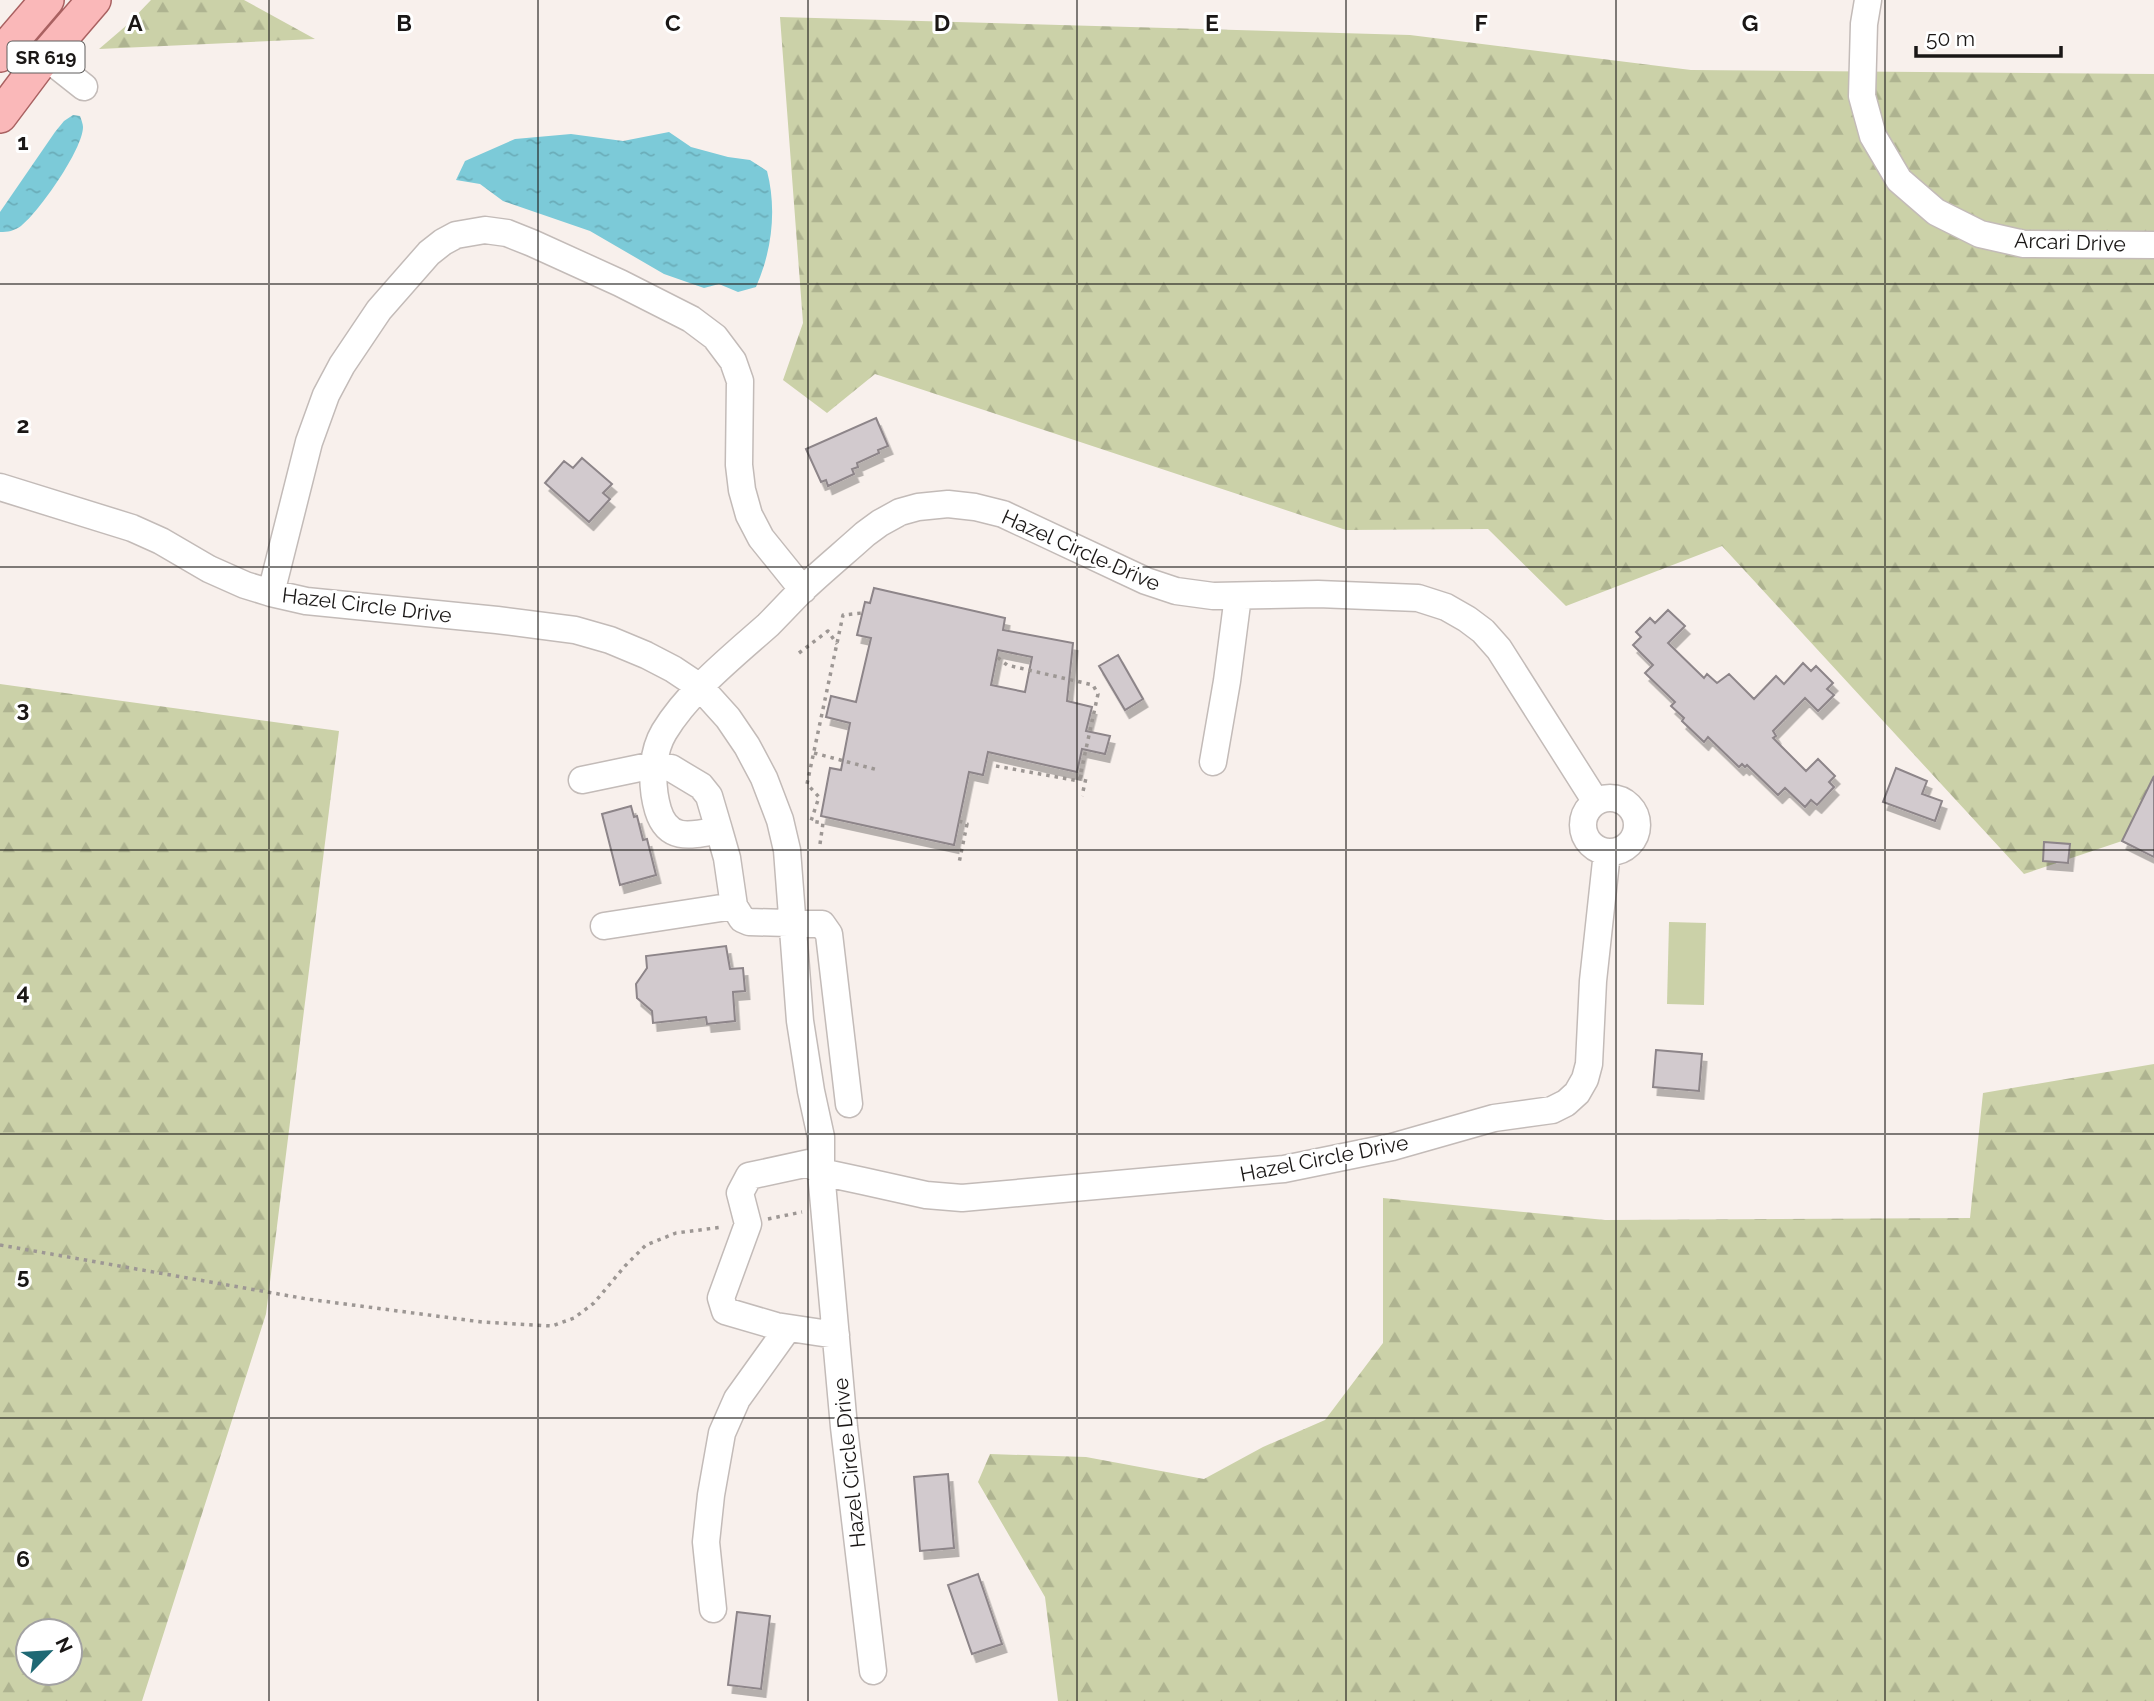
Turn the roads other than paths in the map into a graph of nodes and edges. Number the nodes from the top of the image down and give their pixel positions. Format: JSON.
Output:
{"nodes":[{"id":1,"x":47,"y":0,"type":"edge"},
{"id":2,"x":94,"y":0,"type":"edge"},
{"id":3,"x":1868,"y":0,"type":"edge"},
{"id":4,"x":0,"y":55,"type":"edge"},
{"id":5,"x":46,"y":57,"type":"junction"},
{"id":6,"x":84,"y":87,"type":"dead end"},
{"id":7,"x":0,"y":116,"type":"edge"},
{"id":8,"x":2154,"y":245,"type":"edge"},
{"id":9,"x":0,"y":487,"type":"edge"},
{"id":10,"x":803,"y":590,"type":"junction"},
{"id":11,"x":271,"y":593,"type":"junction"},
{"id":12,"x":1238,"y":596,"type":"junction"},
{"id":13,"x":700,"y":687,"type":"junction"},
{"id":14,"x":1213,"y":762,"type":"dead end"},
{"id":15,"x":654,"y":765,"type":"junction"},
{"id":16,"x":582,"y":780,"type":"dead end"},
{"id":17,"x":1596,"y":802,"type":"junction"},
{"id":18,"x":719,"y":830,"type":"junction"},
{"id":19,"x":1606,"y":852,"type":"junction"},
{"id":20,"x":734,"y":906,"type":"junction"},
{"id":21,"x":792,"y":923,"type":"junction"},
{"id":22,"x":604,"y":926,"type":"dead end"},
{"id":23,"x":845,"y":1069,"type":"junction"},
{"id":24,"x":808,"y":1074,"type":"junction"},
{"id":25,"x":849,"y":1104,"type":"dead end"},
{"id":26,"x":821,"y":1172,"type":"junction"},
{"id":27,"x":788,"y":1328,"type":"junction"},
{"id":28,"x":836,"y":1335,"type":"junction"},
{"id":29,"x":713,"y":1609,"type":"dead end"},
{"id":30,"x":873,"y":1671,"type":"dead end"}],
"edges":[{"from":1,"to":4,"type":"main road","number":"SR 619"},
{"from":2,"to":5,"type":"main road","number":"SR 619"},
{"from":3,"to":8,"type":"street","name":"Arcari Drive"},
{"from":5,"to":6,"type":"street"},
{"from":5,"to":7,"type":"main road","number":"SR 619"},
{"from":9,"to":11,"type":"street","name":"Hazel Circle Drive"},
{"from":10,"to":11,"type":"street"},
{"from":10,"to":12,"type":"street","name":"Hazel Circle Drive"},
{"from":10,"to":13,"type":"street","name":"Hazel Circle Drive"},
{"from":11,"to":13,"type":"street","name":"Hazel Circle Drive"},
{"from":12,"to":14,"type":"street"},
{"from":12,"to":17,"type":"street","name":"Hazel Circle Drive"},
{"from":13,"to":15,"type":"street"},
{"from":13,"to":21,"type":"street","name":"Hazel Circle Drive"},
{"from":15,"to":16,"type":"street"},
{"from":15,"to":18,"type":"street"},
{"from":15,"to":18,"type":"street"},
{"from":17,"to":19,"type":"street"},
{"from":17,"to":19,"type":"street"},
{"from":18,"to":20,"type":"street"},
{"from":19,"to":26,"type":"street","name":"Hazel Circle Drive"},
{"from":20,"to":21,"type":"street"},
{"from":20,"to":22,"type":"street"},
{"from":21,"to":23,"type":"street"},
{"from":21,"to":24,"type":"street","name":"Hazel Circle Drive"},
{"from":23,"to":24,"type":"street"},
{"from":23,"to":25,"type":"street"},
{"from":24,"to":26,"type":"street","name":"Hazel Circle Drive"},
{"from":26,"to":27,"type":"street"},
{"from":26,"to":28,"type":"street","name":"Hazel Circle Drive"},
{"from":27,"to":28,"type":"street"},
{"from":27,"to":29,"type":"street"},
{"from":28,"to":30,"type":"street","name":"Hazel Circle Drive"}]}
